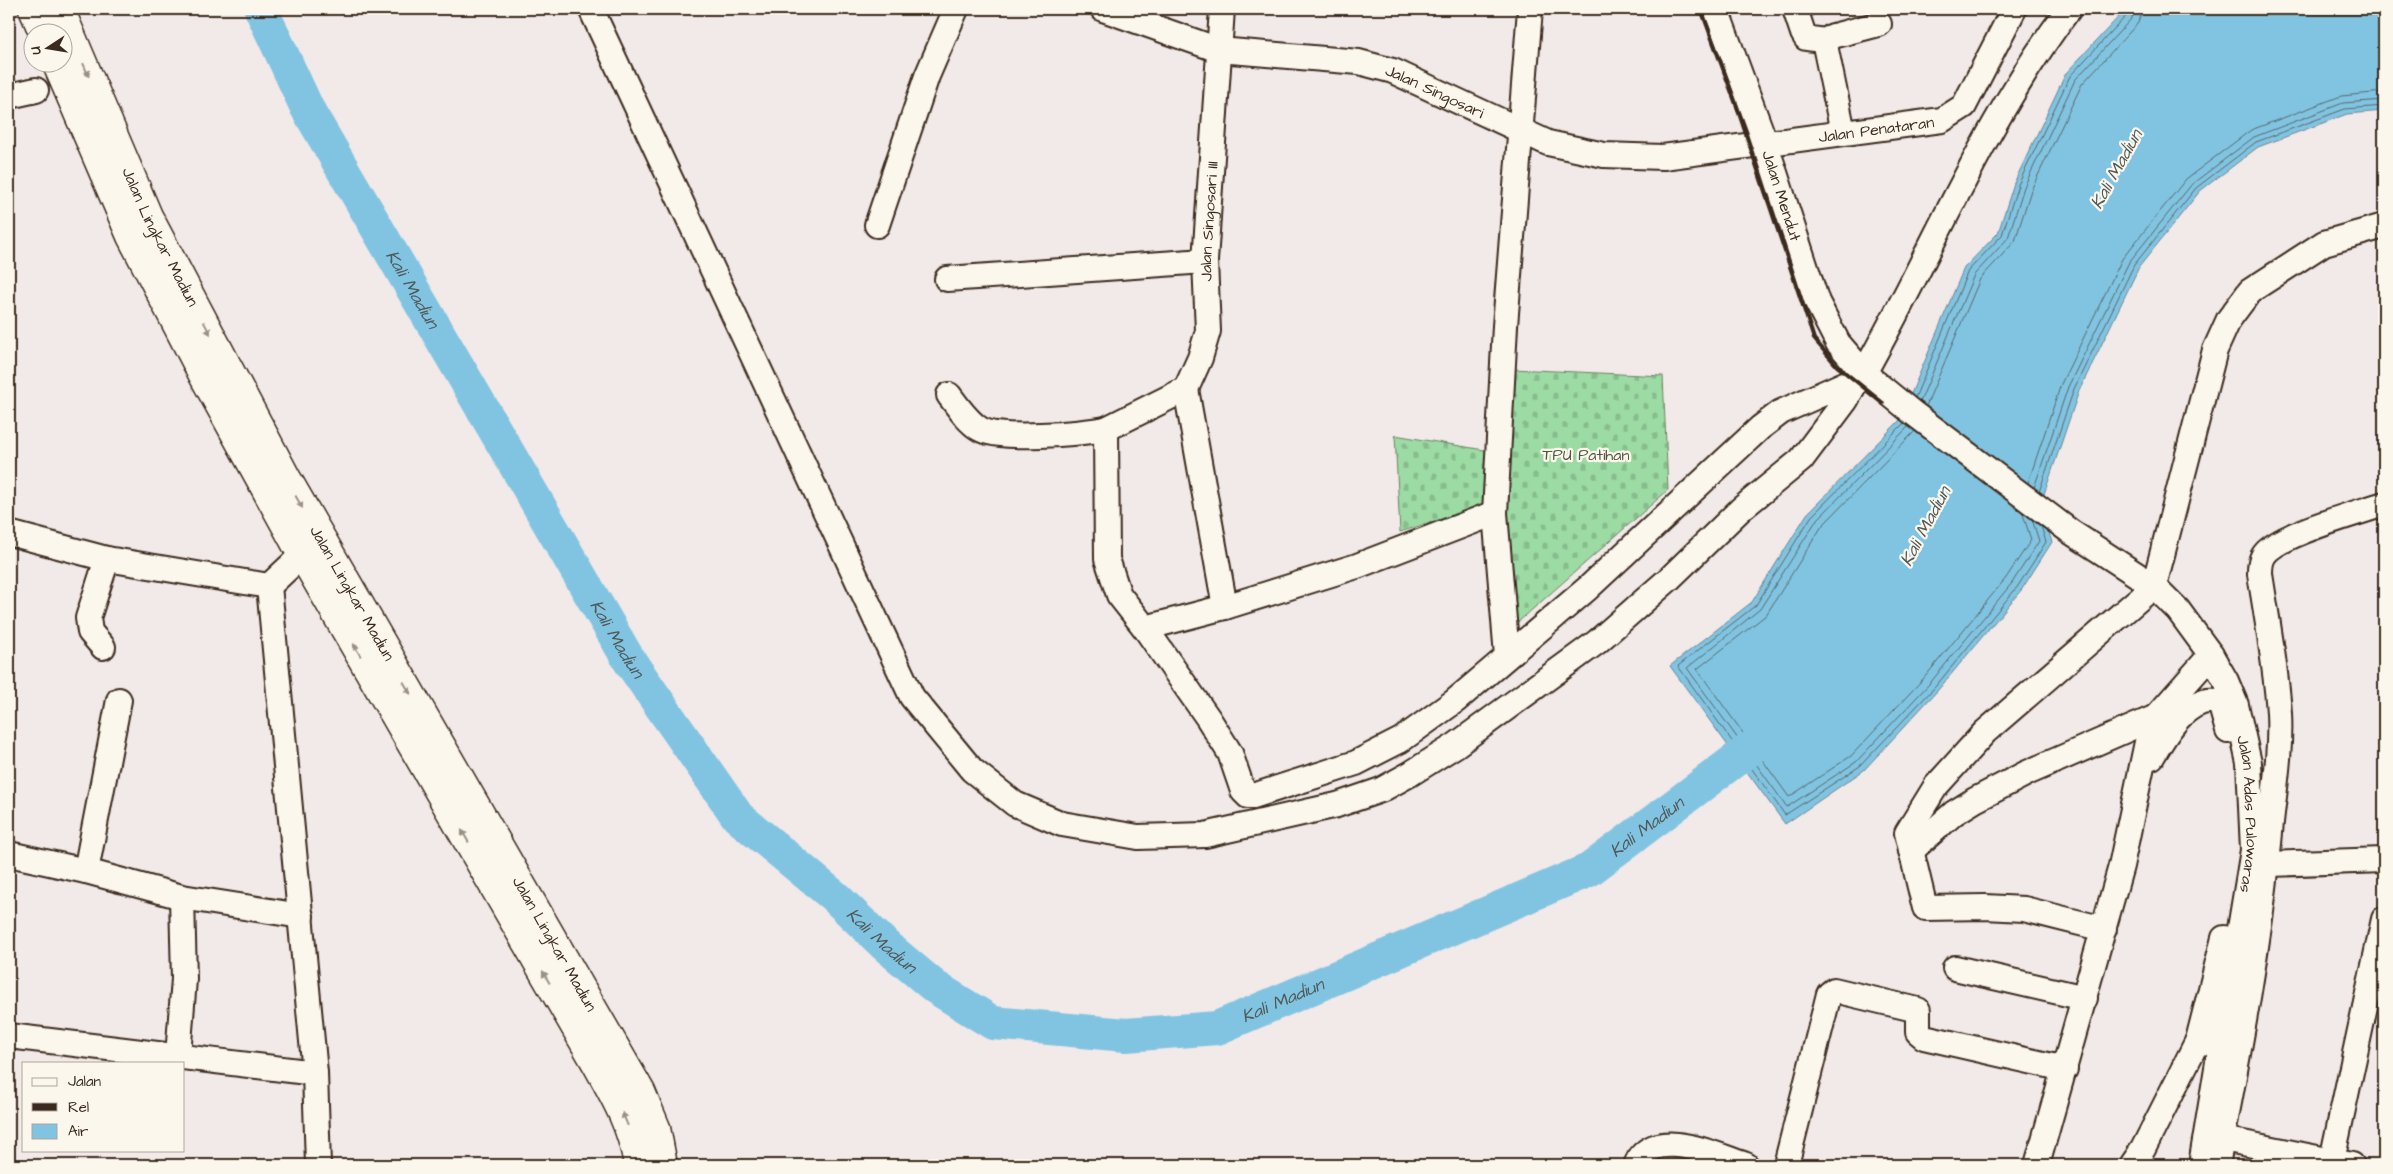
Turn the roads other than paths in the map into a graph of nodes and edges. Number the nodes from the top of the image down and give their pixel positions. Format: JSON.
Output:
{"nodes":[{"id":1,"x":33,"y":9,"type":"edge"},
{"id":2,"x":60,"y":9,"type":"edge"},
{"id":3,"x":591,"y":9,"type":"edge"},
{"id":4,"x":956,"y":9,"type":"edge"},
{"id":5,"x":1103,"y":9,"type":"edge"},
{"id":6,"x":1222,"y":9,"type":"edge"},
{"id":7,"x":1530,"y":9,"type":"edge"},
{"id":8,"x":1716,"y":9,"type":"edge"},
{"id":9,"x":1795,"y":9,"type":"edge"},
{"id":10,"x":2014,"y":9,"type":"edge"},
{"id":11,"x":2069,"y":9,"type":"edge"},
{"id":12,"x":39,"y":22,"type":"edge"},
{"id":13,"x":1879,"y":24,"type":"dead end"},
{"id":14,"x":1826,"y":41,"type":"junction"},
{"id":15,"x":1219,"y":50,"type":"junction"},
{"id":16,"x":60,"y":72,"type":"edge"},
{"id":17,"x":36,"y":90,"type":"dead end"},
{"id":18,"x":9,"y":96,"type":"edge"},
{"id":19,"x":1519,"y":130,"type":"junction"},
{"id":20,"x":1843,"y":132,"type":"junction"},
{"id":21,"x":1765,"y":142,"type":"junction"},
{"id":22,"x":877,"y":225,"type":"dead end"},
{"id":23,"x":2384,"y":226,"type":"edge"},
{"id":24,"x":1205,"y":261,"type":"junction"},
{"id":25,"x":946,"y":279,"type":"dead end"},
{"id":26,"x":1861,"y":375,"type":"junction"},
{"id":27,"x":1186,"y":389,"type":"junction"},
{"id":28,"x":949,"y":395,"type":"dead end"},
{"id":29,"x":1106,"y":429,"type":"junction"},
{"id":30,"x":275,"y":483,"type":"junction"},
{"id":31,"x":2009,"y":483,"type":"joint"},
{"id":32,"x":2384,"y":504,"type":"edge"},
{"id":33,"x":1495,"y":513,"type":"junction"},
{"id":34,"x":9,"y":533,"type":"edge"},
{"id":35,"x":302,"y":555,"type":"junction"},
{"id":36,"x":107,"y":558,"type":"junction"},
{"id":37,"x":268,"y":586,"type":"junction"},
{"id":38,"x":2154,"y":586,"type":"junction"},
{"id":39,"x":1225,"y":607,"type":"junction"},
{"id":40,"x":1144,"y":628,"type":"junction"},
{"id":41,"x":103,"y":647,"type":"dead end"},
{"id":42,"x":2211,"y":655,"type":"junction"},
{"id":43,"x":1506,"y":656,"type":"junction"},
{"id":44,"x":119,"y":700,"type":"dead end"},
{"id":45,"x":2156,"y":717,"type":"junction"},
{"id":46,"x":2140,"y":780,"type":"junction"},
{"id":47,"x":1911,"y":851,"type":"junction"},
{"id":48,"x":9,"y":854,"type":"edge"},
{"id":49,"x":2384,"y":860,"type":"edge"},
{"id":50,"x":2269,"y":864,"type":"junction"},
{"id":51,"x":86,"y":871,"type":"junction"},
{"id":52,"x":182,"y":896,"type":"junction"},
{"id":53,"x":301,"y":916,"type":"junction"},
{"id":54,"x":2384,"y":919,"type":"edge"},
{"id":55,"x":2104,"y":929,"type":"junction"},
{"id":56,"x":1955,"y":968,"type":"dead end"},
{"id":57,"x":2085,"y":998,"type":"junction"},
{"id":58,"x":9,"y":1036,"type":"edge"},
{"id":59,"x":2198,"y":1040,"type":"junction"},
{"id":60,"x":2221,"y":1047,"type":"junction"},
{"id":61,"x":178,"y":1056,"type":"junction"},
{"id":62,"x":2066,"y":1069,"type":"junction"},
{"id":63,"x":316,"y":1073,"type":"junction"},
{"id":64,"x":2214,"y":1138,"type":"junction"},
{"id":65,"x":2342,"y":1163,"type":"edge"},
{"id":66,"x":318,"y":1165,"type":"edge"},
{"id":67,"x":638,"y":1165,"type":"edge"},
{"id":68,"x":663,"y":1165,"type":"edge"},
{"id":69,"x":1636,"y":1165,"type":"edge"},
{"id":70,"x":1746,"y":1165,"type":"edge"},
{"id":71,"x":1786,"y":1165,"type":"edge"},
{"id":72,"x":2037,"y":1165,"type":"edge"},
{"id":73,"x":2132,"y":1165,"type":"edge"},
{"id":74,"x":2201,"y":1165,"type":"edge"},
{"id":75,"x":2217,"y":1165,"type":"edge"}],
"edges":[{"from":1,"to":12,"type":"main road"},
{"from":2,"to":30,"type":"main road","name":"Jalan Lingkar Madiun","one_way":true},
{"from":3,"to":26,"type":"street"},
{"from":4,"to":22,"type":"street"},
{"from":5,"to":15,"type":"street","name":"Jalan Singosari"},
{"from":6,"to":15,"type":"street","name":"Jalan Singosari III"},
{"from":7,"to":19,"type":"street"},
{"from":8,"to":21,"type":"street","name":"Jalan Mendut"},
{"from":9,"to":14,"type":"street"},
{"from":10,"to":20,"type":"street","name":"Jalan Penataran"},
{"from":11,"to":26,"type":"street"},
{"from":13,"to":14,"type":"street"},
{"from":14,"to":20,"type":"street"},
{"from":15,"to":19,"type":"street","name":"Jalan Singosari"},
{"from":15,"to":24,"type":"street","name":"Jalan Singosari III"},
{"from":16,"to":30,"type":"main road","name":"Jalan Lingkar Madiun"},
{"from":17,"to":18,"type":"street"},
{"from":19,"to":21,"type":"street","name":"Jalan Singosari"},
{"from":19,"to":33,"type":"street"},
{"from":20,"to":21,"type":"street","name":"Jalan Penataran"},
{"from":21,"to":26,"type":"street","name":"Jalan Mendut"},
{"from":23,"to":38,"type":"street"},
{"from":24,"to":25,"type":"street"},
{"from":24,"to":27,"type":"street","name":"Jalan Singosari III"},
{"from":26,"to":31,"type":"street","name":"Jalan Mendut"},
{"from":26,"to":43,"type":"street"},
{"from":27,"to":29,"type":"street"},
{"from":27,"to":39,"type":"street"},
{"from":28,"to":29,"type":"street"},
{"from":29,"to":40,"type":"street"},
{"from":30,"to":35,"type":"main road","name":"Jalan Lingkar Madiun"},
{"from":30,"to":68,"type":"main road","name":"Jalan Lingkar Madiun","one_way":true},
{"from":31,"to":38,"type":"street","name":"Jalan Adas Pulowaras"},
{"from":32,"to":50,"type":"street"},
{"from":33,"to":39,"type":"street"},
{"from":33,"to":43,"type":"street"},
{"from":34,"to":36,"type":"street"},
{"from":35,"to":37,"type":"street"},
{"from":67,"to":35,"type":"main road","name":"Jalan Lingkar Madiun","one_way":true},
{"from":36,"to":37,"type":"street"},
{"from":36,"to":41,"type":"street"},
{"from":37,"to":53,"type":"street"},
{"from":38,"to":42,"type":"street","name":"Jalan Adas Pulowaras"},
{"from":38,"to":47,"type":"street"},
{"from":39,"to":40,"type":"street"},
{"from":40,"to":43,"type":"street"},
{"from":42,"to":45,"type":"street"},
{"from":42,"to":60,"type":"street","name":"Jalan Adas Pulowaras"},
{"from":44,"to":51,"type":"street"},
{"from":45,"to":46,"type":"street"},
{"from":45,"to":47,"type":"street"},
{"from":46,"to":55,"type":"street"},
{"from":46,"to":59,"type":"street"},
{"from":47,"to":55,"type":"street"},
{"from":48,"to":51,"type":"street"},
{"from":49,"to":50,"type":"street"},
{"from":50,"to":64,"type":"street"},
{"from":51,"to":52,"type":"street"},
{"from":52,"to":53,"type":"street"},
{"from":52,"to":61,"type":"street"},
{"from":53,"to":63,"type":"street"},
{"from":54,"to":65,"type":"street"},
{"from":55,"to":57,"type":"street"},
{"from":56,"to":57,"type":"street"},
{"from":57,"to":62,"type":"street"},
{"from":58,"to":61,"type":"street"},
{"from":59,"to":60,"type":"street"},
{"from":59,"to":73,"type":"street"},
{"from":60,"to":64,"type":"street","name":"Jalan Adas Pulowaras"},
{"from":61,"to":63,"type":"street"},
{"from":62,"to":71,"type":"street"},
{"from":62,"to":72,"type":"street"},
{"from":63,"to":66,"type":"street"},
{"from":64,"to":65,"type":"street"},
{"from":64,"to":74,"type":"street","name":"Jalan Adas Pulowaras"},
{"from":64,"to":75,"type":"street"},
{"from":69,"to":70,"type":"street"}]}
